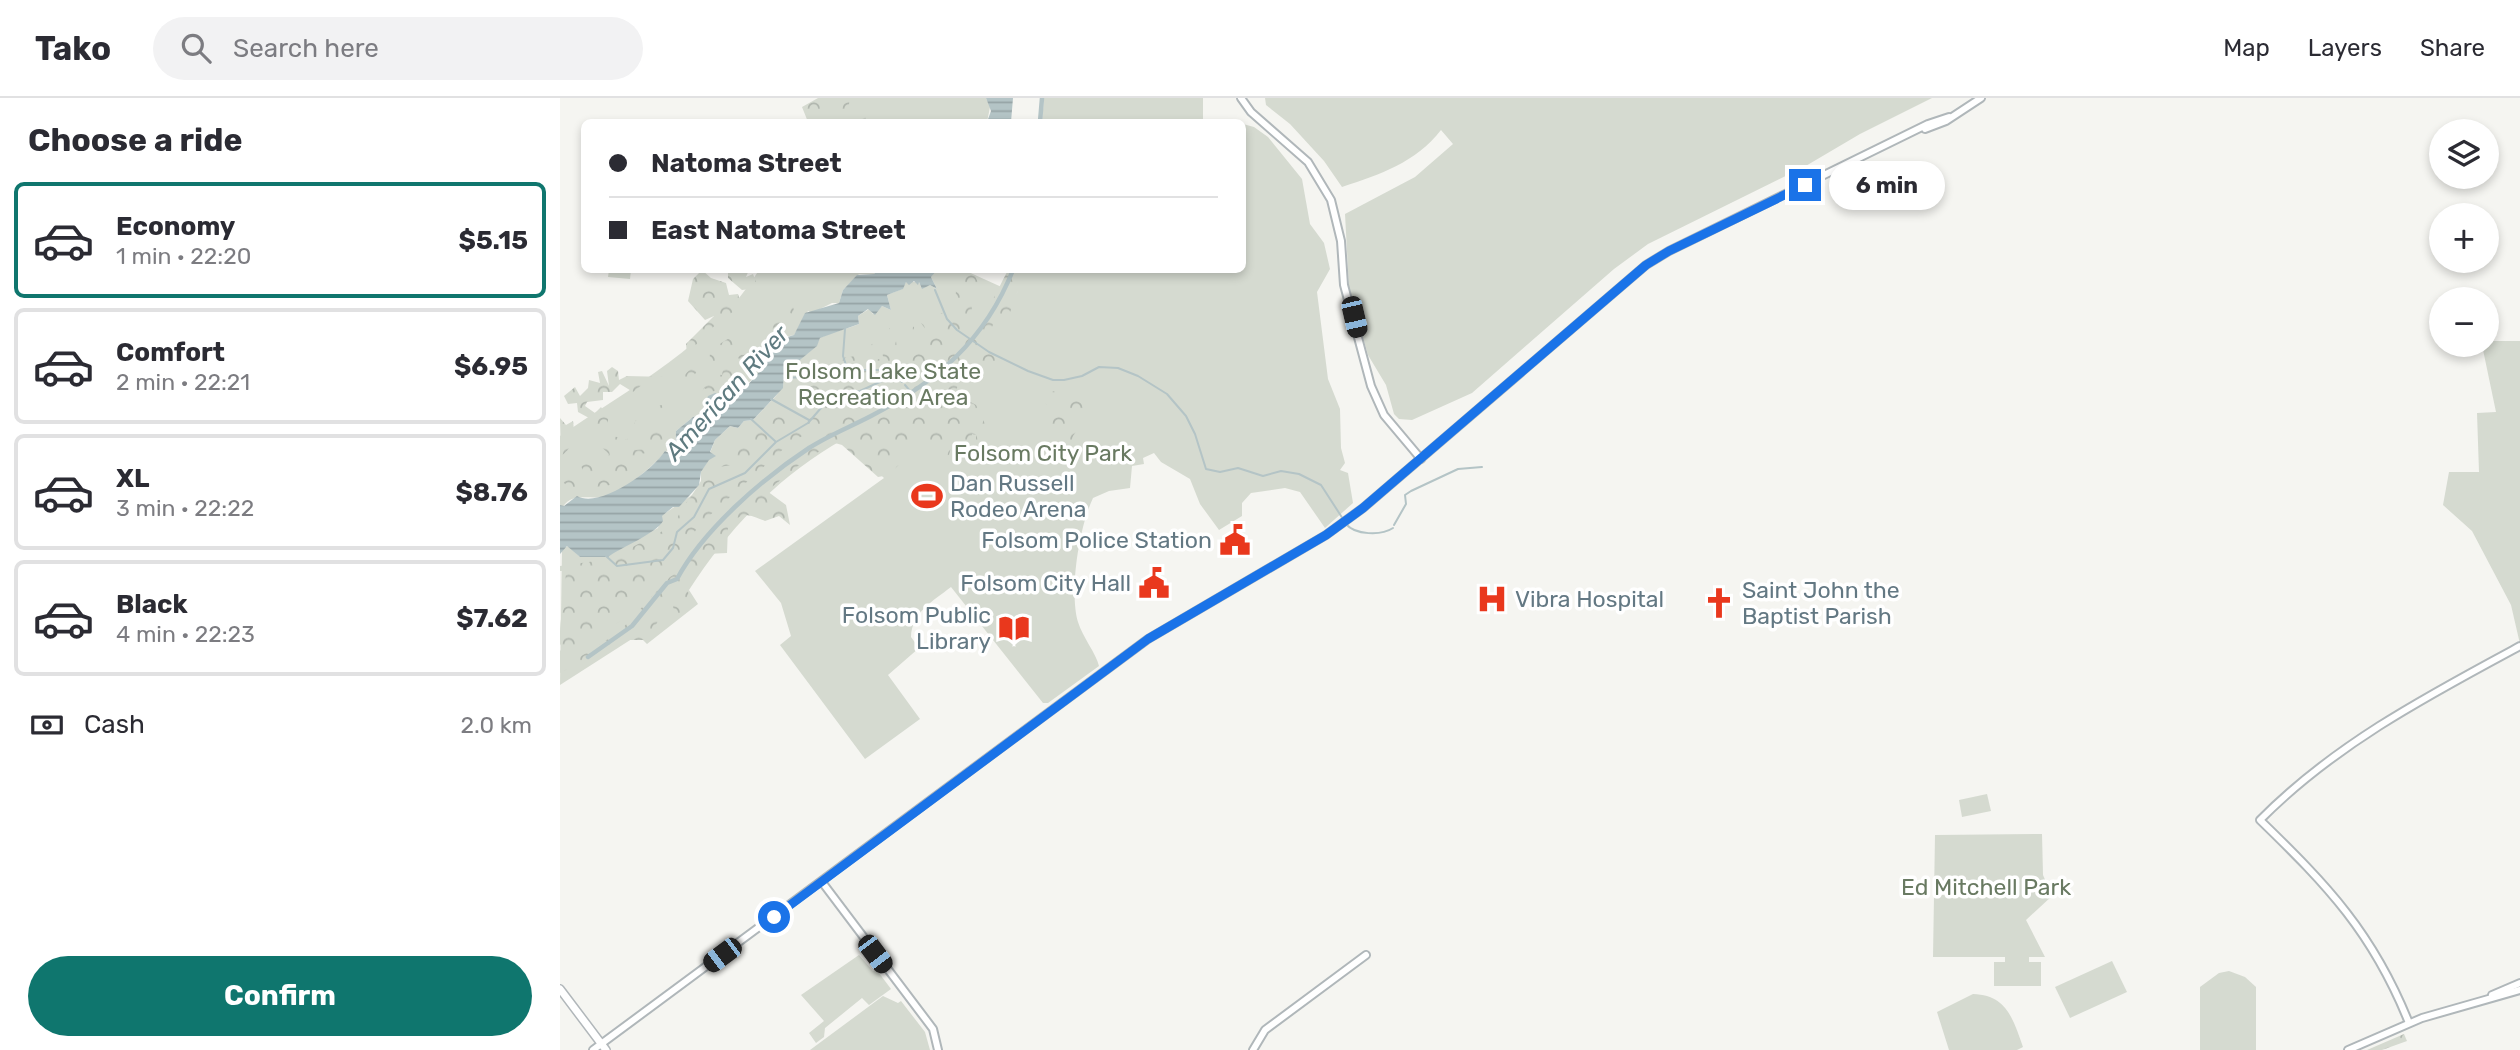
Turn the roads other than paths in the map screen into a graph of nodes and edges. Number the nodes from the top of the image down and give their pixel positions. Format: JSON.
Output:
{"nodes":[{"id":1,"x":1241,"y":98,"type":"edge"},
{"id":2,"x":1981,"y":98,"type":"edge"},
{"id":3,"x":1421,"y":459,"type":"junction"},
{"id":4,"x":2520,"y":646,"type":"edge"},
{"id":5,"x":822,"y":882,"type":"junction"},
{"id":6,"x":1366,"y":955,"type":"dead end"},
{"id":7,"x":2520,"y":984,"type":"edge"},
{"id":8,"x":560,"y":989,"type":"edge"},
{"id":9,"x":2520,"y":990,"type":"edge"},
{"id":10,"x":2490,"y":996,"type":"junction"},
{"id":11,"x":2409,"y":1023,"type":"junction"},
{"id":12,"x":603,"y":1047,"type":"edge"},
{"id":13,"x":593,"y":1050,"type":"edge"},
{"id":14,"x":938,"y":1050,"type":"edge"},
{"id":15,"x":1253,"y":1050,"type":"edge"},
{"id":16,"x":2348,"y":1050,"type":"edge"}],
"edges":[{"from":1,"to":3,"type":"main road"},
{"from":2,"to":3,"type":"main road"},
{"from":3,"to":5,"type":"main road"},
{"from":4,"to":11,"type":"main road"},
{"from":5,"to":12,"type":"main road"},
{"from":5,"to":14,"type":"main road"},
{"from":6,"to":15,"type":"main road"},
{"from":7,"to":10,"type":"main road"},
{"from":8,"to":12,"type":"main road"},
{"from":9,"to":10,"type":"main road"},
{"from":10,"to":11,"type":"main road"},
{"from":11,"to":16,"type":"main road"},
{"from":12,"to":13,"type":"main road"}]}
